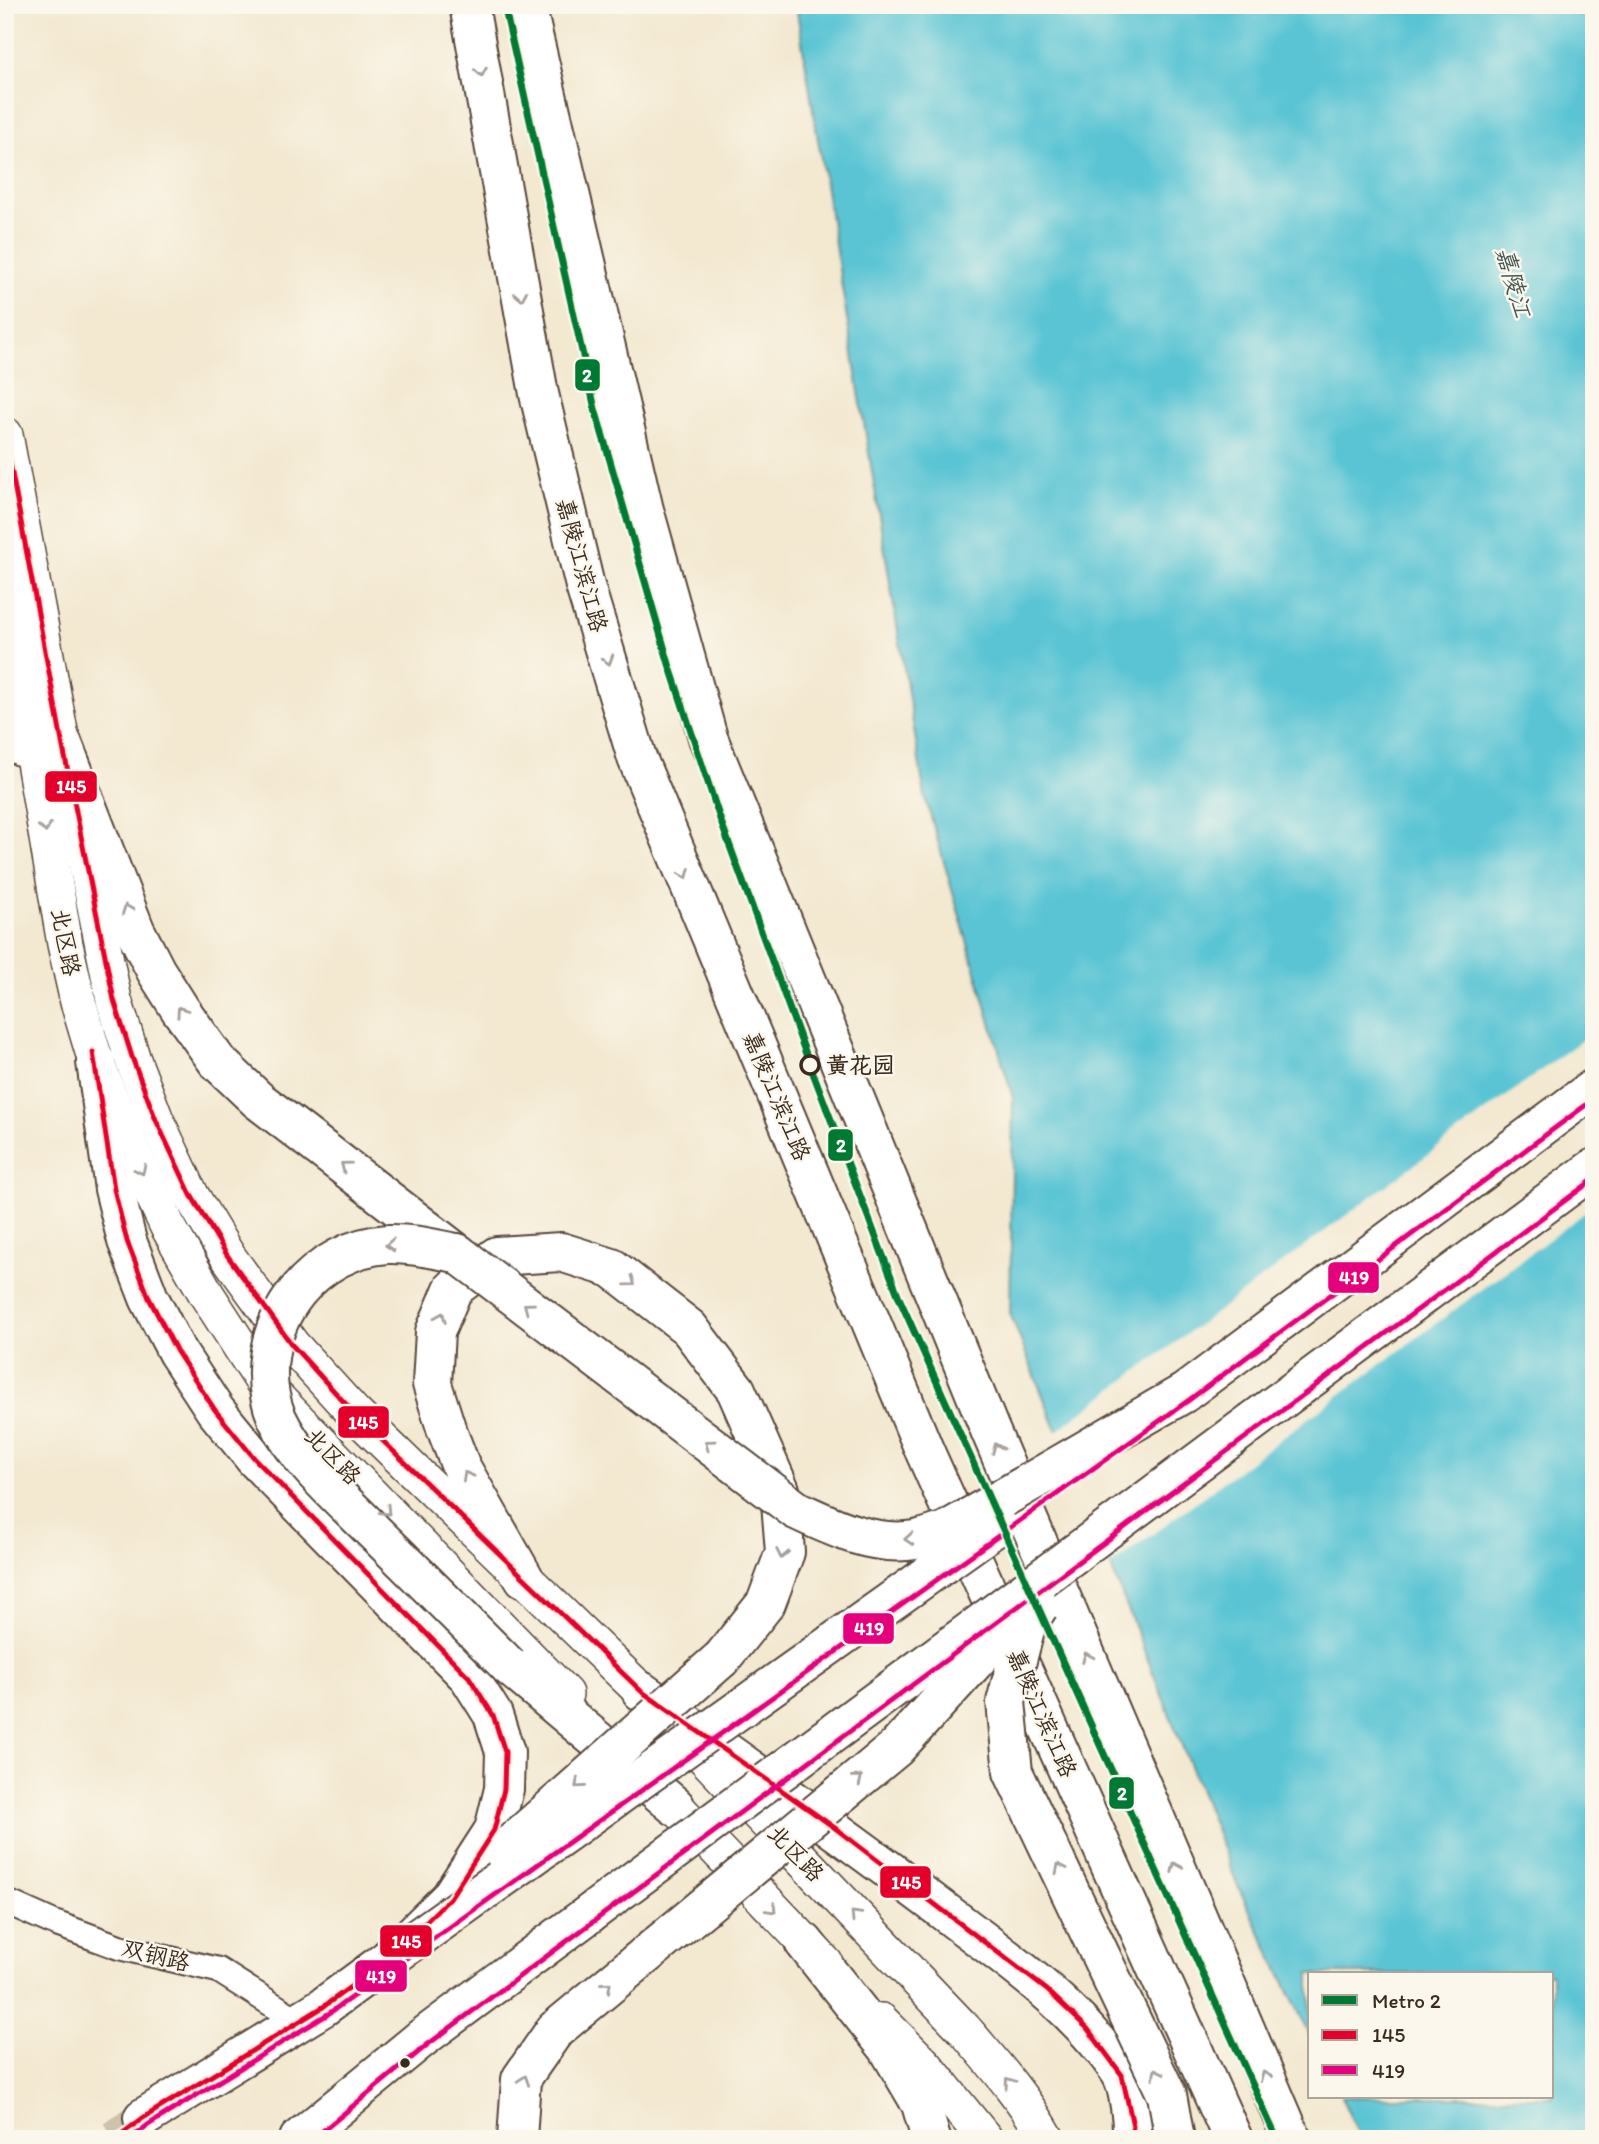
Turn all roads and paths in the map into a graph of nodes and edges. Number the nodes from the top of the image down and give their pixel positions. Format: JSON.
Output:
{"nodes":[{"id":1,"x":469,"y":5,"type":"edge"},
{"id":2,"x":526,"y":5,"type":"edge"},
{"id":3,"x":5,"y":435,"type":"edge"},
{"id":4,"x":5,"y":591,"type":"edge"},
{"id":5,"x":33,"y":749,"type":"edge"},
{"id":6,"x":96,"y":1062,"type":"junction"},
{"id":7,"x":1594,"y":1088,"type":"edge"},
{"id":8,"x":1594,"y":1168,"type":"edge"},
{"id":9,"x":457,"y":1252,"type":"junction"},
{"id":10,"x":1184,"y":1393,"type":"junction"},
{"id":11,"x":1073,"y":1555,"type":"junction"},
{"id":12,"x":524,"y":1578,"type":"junction"},
{"id":13,"x":641,"y":1691,"type":"junction"},
{"id":14,"x":675,"y":1806,"type":"junction"},
{"id":15,"x":450,"y":1898,"type":"junction"},
{"id":16,"x":5,"y":1901,"type":"edge"},
{"id":17,"x":804,"y":1942,"type":"junction"},
{"id":18,"x":387,"y":1960,"type":"junction"},
{"id":19,"x":312,"y":2014,"type":"junction"},
{"id":20,"x":143,"y":2118,"type":"tunnel mouth"},
{"id":21,"x":299,"y":2139,"type":"edge"},
{"id":22,"x":517,"y":2139,"type":"edge"},
{"id":23,"x":931,"y":2139,"type":"edge"},
{"id":24,"x":985,"y":2139,"type":"edge"},
{"id":25,"x":1046,"y":2139,"type":"edge"},
{"id":26,"x":1131,"y":2139,"type":"edge"},
{"id":27,"x":1175,"y":2139,"type":"edge"},
{"id":28,"x":1233,"y":2139,"type":"edge"},
{"id":29,"x":1292,"y":2139,"type":"edge"}],
"edges":[{"from":1,"to":28,"type":"main road","name":"嘉陵江滨江路","one_way":true},
{"from":29,"to":2,"type":"main road","one_way":true},
{"from":3,"to":5,"type":"main road","name":"北区路"},
{"from":4,"to":5,"type":"main road","name":"北区路"},
{"from":5,"to":6,"type":"main road","name":"北区路","one_way":true},
{"from":9,"to":5,"type":"main road","one_way":true},
{"from":5,"to":12,"type":"main road","name":"北区路"},
{"from":6,"to":14,"type":"main road","name":"北区路","one_way":true},
{"from":6,"to":15,"type":"main road"},
{"from":7,"to":10,"type":"main road"},
{"from":8,"to":11,"type":"main road"},
{"from":10,"to":9,"type":"main road","one_way":true,"bridge":true},
{"from":9,"to":14,"type":"main road","one_way":true,"bridge":true},
{"from":10,"to":18,"type":"main road","bridge":true},
{"from":11,"to":21,"type":"main road","bridge":true},
{"from":22,"to":11,"type":"main road","one_way":true,"bridge":true},
{"from":27,"to":11,"type":"main road","one_way":true,"bridge":true},
{"from":12,"to":13,"type":"main road","name":"北区路"},
{"from":12,"to":15,"type":"main road","one_way":true,"bridge":true},
{"from":25,"to":13,"type":"main road","name":"北区路","one_way":true},
{"from":13,"to":26,"type":"main road"},
{"from":14,"to":17,"type":"main road","name":"北区路","one_way":true},
{"from":15,"to":18,"type":"main road","bridge":true},
{"from":16,"to":19,"type":"street","name":"双钢路"},
{"from":17,"to":23,"type":"main road"},
{"from":17,"to":24,"type":"main road","name":"北区路"},
{"from":18,"to":19,"type":"main road"},
{"from":19,"to":20,"type":"main road"}]}
